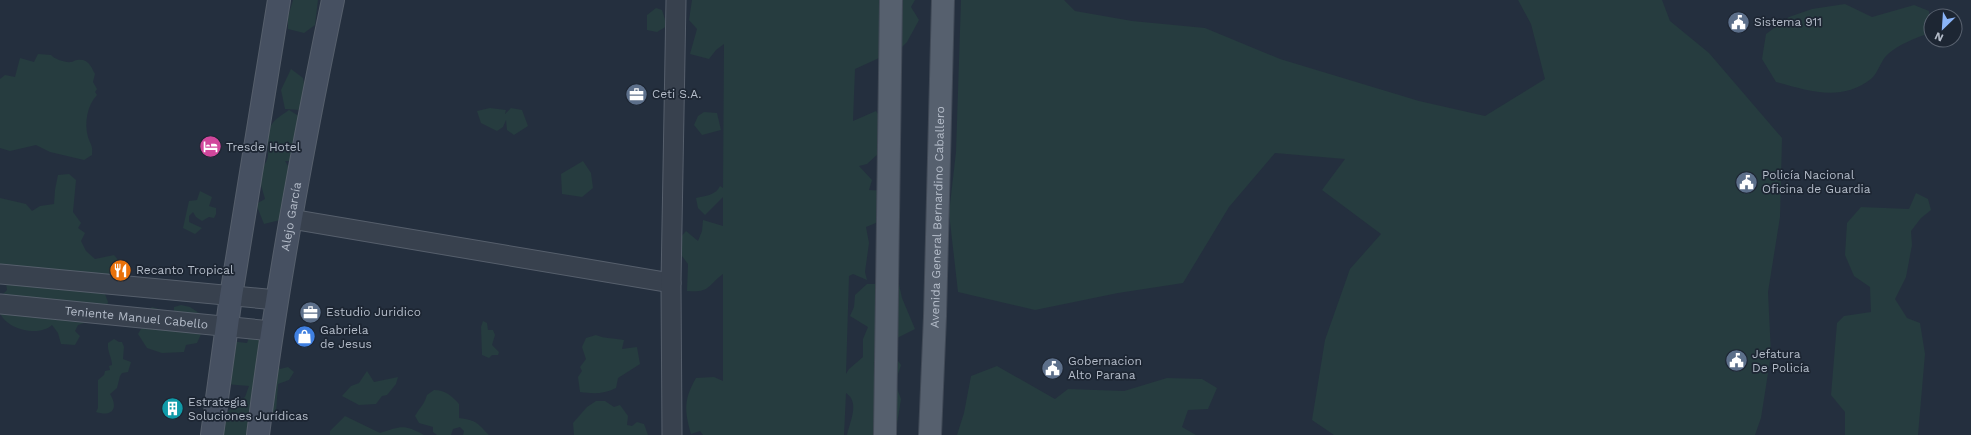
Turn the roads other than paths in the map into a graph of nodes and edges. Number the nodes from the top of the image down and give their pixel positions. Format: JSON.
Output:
{"nodes":[{"id":1,"x":279,"y":0,"type":"edge"},
{"id":2,"x":333,"y":0,"type":"edge"},
{"id":3,"x":676,"y":0,"type":"edge"},
{"id":4,"x":891,"y":0,"type":"edge"},
{"id":5,"x":943,"y":0,"type":"edge"},
{"id":6,"x":291,"y":219,"type":"junction"},
{"id":7,"x":0,"y":274,"type":"edge"},
{"id":8,"x":671,"y":283,"type":"junction"},
{"id":9,"x":231,"y":296,"type":"junction"},
{"id":10,"x":278,"y":300,"type":"junction"},
{"id":11,"x":0,"y":304,"type":"edge"},
{"id":12,"x":227,"y":326,"type":"junction"},
{"id":13,"x":272,"y":331,"type":"junction"},
{"id":14,"x":212,"y":435,"type":"edge"},
{"id":15,"x":258,"y":435,"type":"edge"},
{"id":16,"x":672,"y":435,"type":"edge"},
{"id":17,"x":885,"y":435,"type":"edge"},
{"id":18,"x":930,"y":435,"type":"edge"}],
"edges":[{"from":1,"to":9,"type":"street"},
{"from":2,"to":6,"type":"street","name":"Alejo García"},
{"from":3,"to":8,"type":"street"},
{"from":4,"to":17,"type":"main road"},
{"from":5,"to":18,"type":"main road","name":"Avenida General Bernardino Caballero"},
{"from":6,"to":8,"type":"street"},
{"from":6,"to":10,"type":"street","name":"Alejo García"},
{"from":7,"to":9,"type":"street"},
{"from":8,"to":16,"type":"street"},
{"from":9,"to":10,"type":"street"},
{"from":9,"to":12,"type":"street"},
{"from":10,"to":13,"type":"street","name":"Alejo García"},
{"from":11,"to":12,"type":"street","name":"Teniente Manuel Cabello"},
{"from":12,"to":13,"type":"street","name":"Teniente Manuel Cabello"},
{"from":12,"to":14,"type":"street"},
{"from":13,"to":15,"type":"street","name":"Alejo García"}]}
